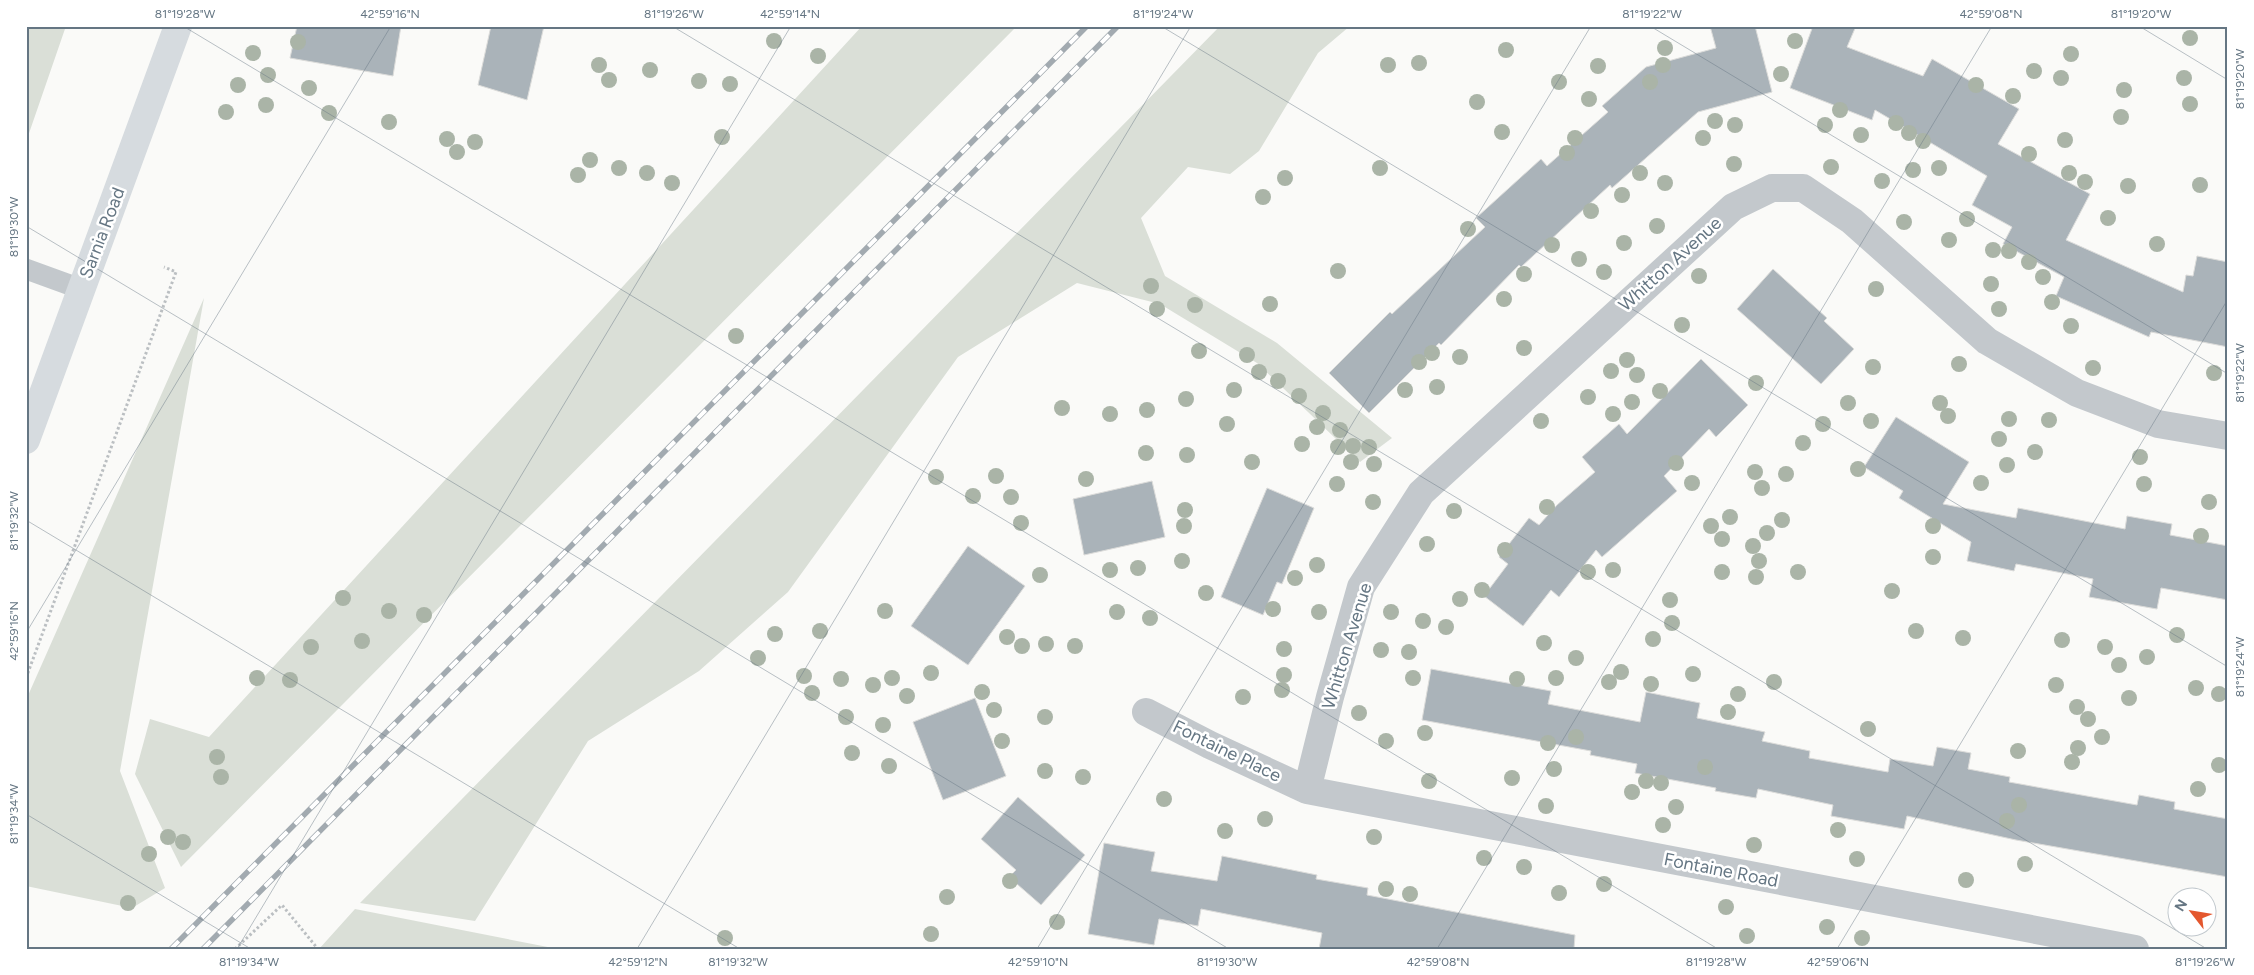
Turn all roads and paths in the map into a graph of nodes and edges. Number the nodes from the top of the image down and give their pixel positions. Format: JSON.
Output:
{"nodes":[{"id":1,"x":178,"y":26,"type":"edge"},
{"id":2,"x":164,"y":267,"type":"dead end"},
{"id":3,"x":26,"y":269,"type":"edge"},
{"id":4,"x":81,"y":289,"type":"junction"},
{"id":5,"x":2228,"y":436,"type":"edge"},
{"id":6,"x":26,"y":440,"type":"edge"},
{"id":7,"x":26,"y":678,"type":"edge"},
{"id":8,"x":1146,"y":712,"type":"dead end"},
{"id":9,"x":1308,"y":790,"type":"junction"},
{"id":10,"x":235,"y":949,"type":"edge"},
{"id":11,"x":318,"y":949,"type":"edge"},
{"id":12,"x":2134,"y":949,"type":"edge"}],
"edges":[{"from":1,"to":4,"type":"main road","name":"Sarnia Road"},
{"from":2,"to":7,"type":"path"},
{"from":3,"to":4,"type":"lane"},
{"from":4,"to":6,"type":"main road","name":"Sarnia Road"},
{"from":5,"to":9,"type":"street","name":"Whitton Avenue"},
{"from":8,"to":9,"type":"street","name":"Fontaine Place"},
{"from":9,"to":12,"type":"street","name":"Fontaine Road"},
{"from":10,"to":11,"type":"path"}]}
